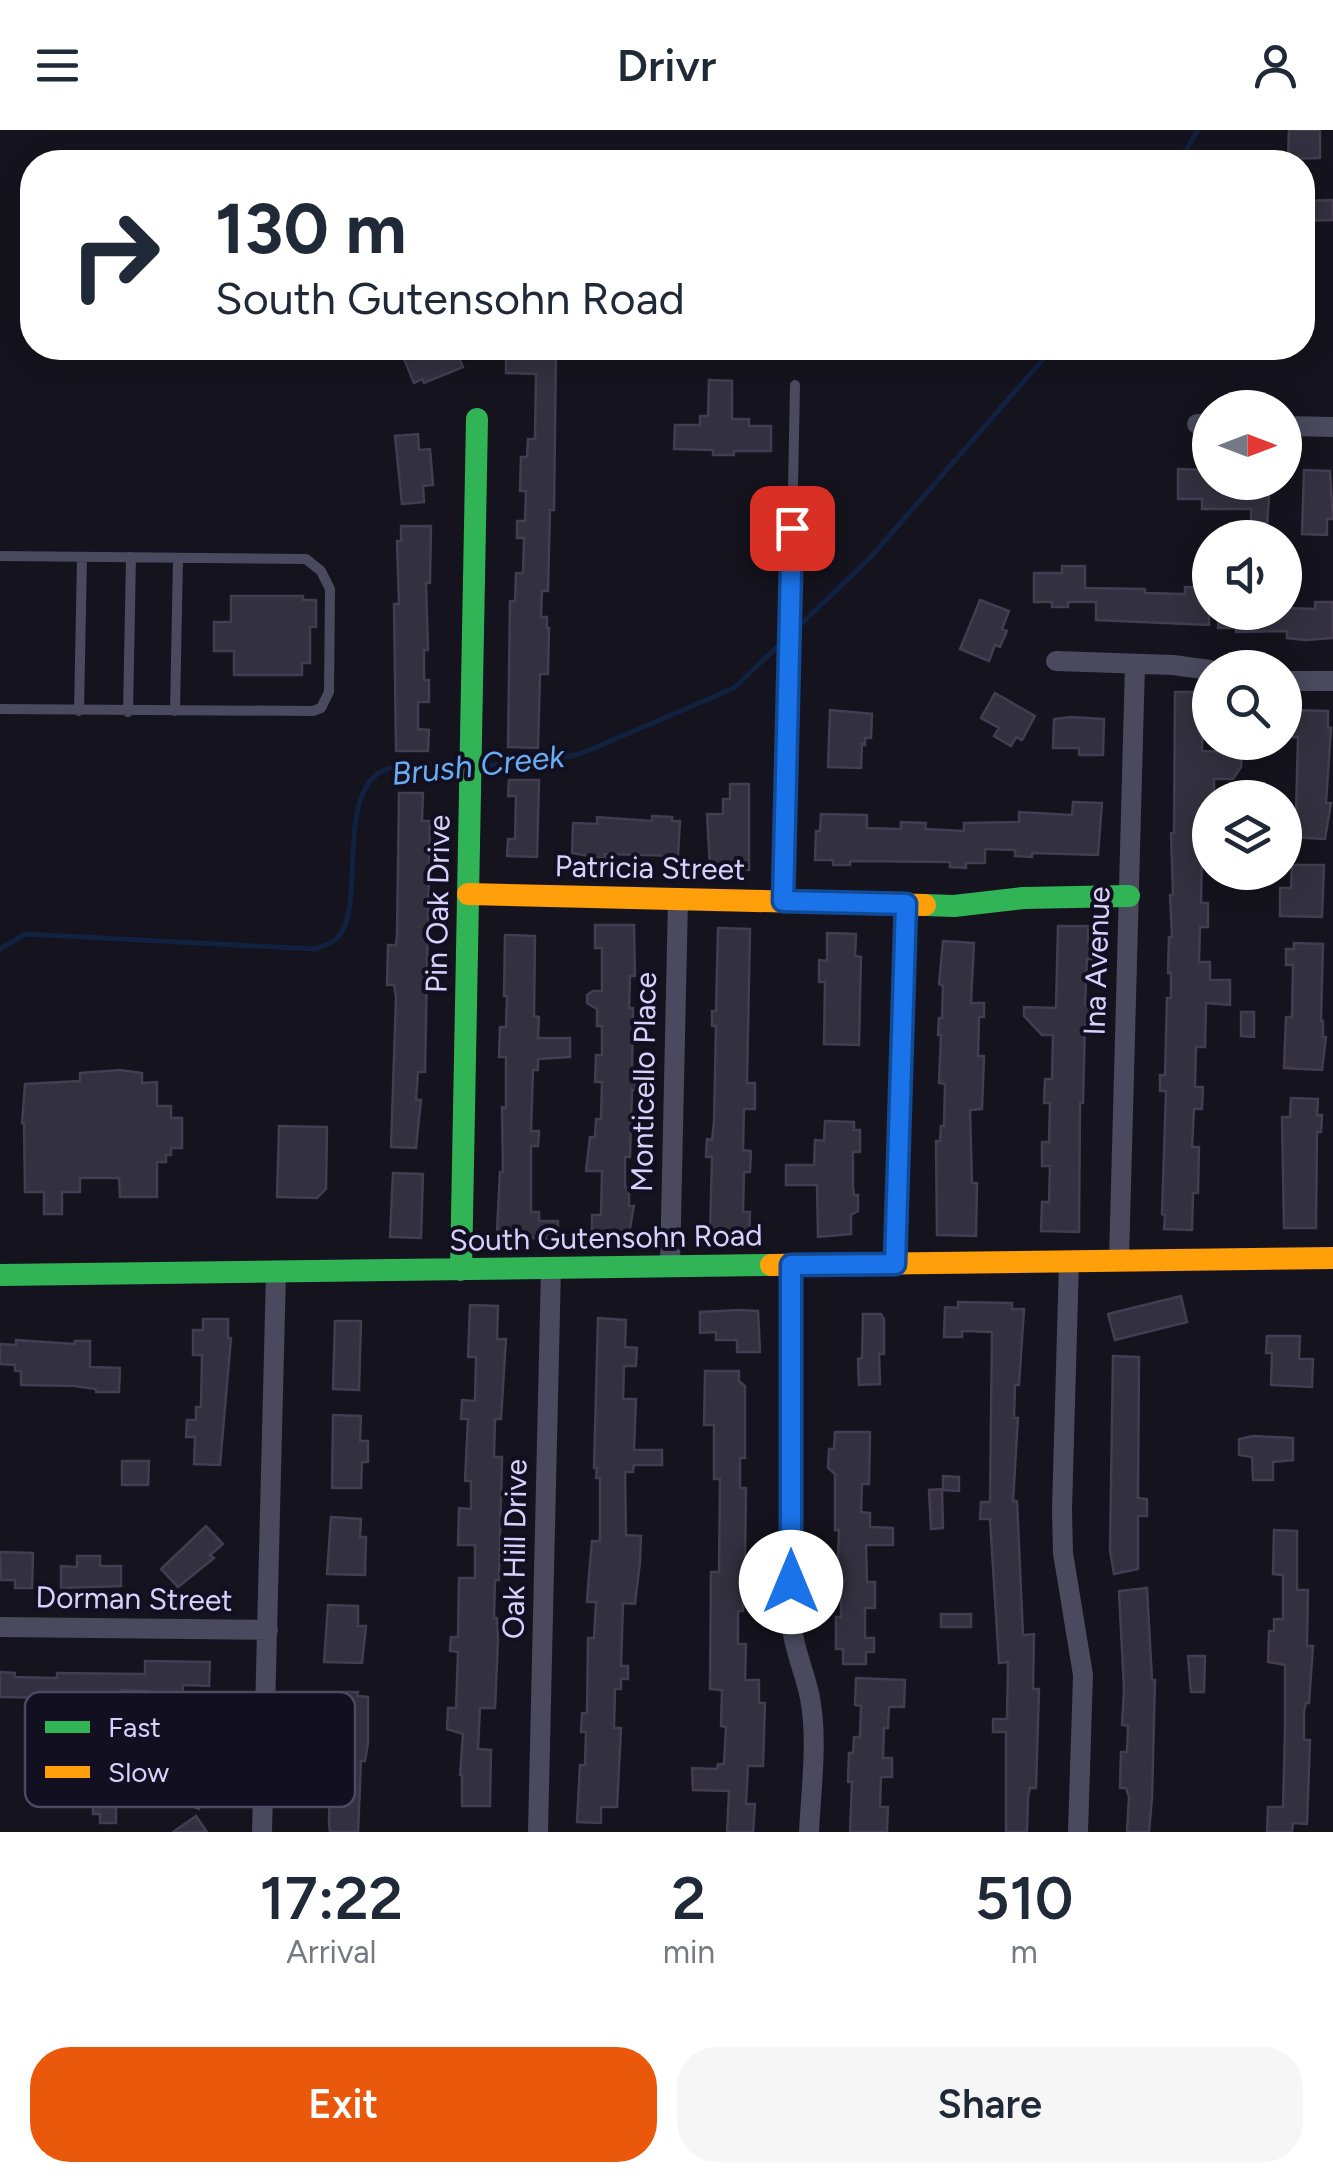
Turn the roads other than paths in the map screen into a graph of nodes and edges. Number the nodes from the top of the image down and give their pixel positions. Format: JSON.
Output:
{"nodes":[{"id":1,"x":796,"y":385,"type":"dead end"},
{"id":2,"x":478,"y":419,"type":"dead end"},
{"id":3,"x":1302,"y":426,"type":"edge"},
{"id":4,"x":1333,"y":427,"type":"edge"},
{"id":5,"x":0,"y":556,"type":"edge"},
{"id":6,"x":82,"y":557,"type":"junction"},
{"id":7,"x":131,"y":557,"type":"junction"},
{"id":8,"x":178,"y":558,"type":"junction"},
{"id":9,"x":1056,"y":662,"type":"dead end"},
{"id":10,"x":1136,"y":664,"type":"junction"},
{"id":11,"x":1192,"y":669,"type":"edge"},
{"id":12,"x":1302,"y":680,"type":"edge"},
{"id":13,"x":1333,"y":681,"type":"edge"},
{"id":14,"x":789,"y":694,"type":"joint"},
{"id":15,"x":0,"y":710,"type":"edge"},
{"id":16,"x":79,"y":711,"type":"junction"},
{"id":17,"x":176,"y":711,"type":"junction"},
{"id":18,"x":128,"y":712,"type":"junction"},
{"id":19,"x":468,"y":894,"type":"junction"},
{"id":20,"x":1129,"y":896,"type":"junction"},
{"id":21,"x":678,"y":899,"type":"junction"},
{"id":22,"x":783,"y":901,"type":"junction"},
{"id":23,"x":906,"y":904,"type":"junction"},
{"id":24,"x":1333,"y":1258,"type":"edge"},
{"id":25,"x":1119,"y":1260,"type":"junction"},
{"id":26,"x":1069,"y":1261,"type":"junction"},
{"id":27,"x":895,"y":1264,"type":"junction"},
{"id":28,"x":791,"y":1265,"type":"junction"},
{"id":29,"x":670,"y":1266,"type":"junction"},
{"id":30,"x":552,"y":1268,"type":"junction"},
{"id":31,"x":461,"y":1270,"type":"junction"},
{"id":32,"x":276,"y":1272,"type":"junction"},
{"id":33,"x":0,"y":1274,"type":"edge"},
{"id":34,"x":0,"y":1628,"type":"edge"},
{"id":35,"x":268,"y":1630,"type":"junction"},
{"id":36,"x":266,"y":1692,"type":"edge"},
{"id":37,"x":263,"y":1807,"type":"edge"},
{"id":38,"x":262,"y":1832,"type":"edge"},
{"id":39,"x":538,"y":1832,"type":"edge"},
{"id":40,"x":809,"y":1832,"type":"edge"},
{"id":41,"x":1078,"y":1832,"type":"edge"}],
"edges":[{"from":1,"to":14,"type":"lane"},
{"from":2,"to":19,"type":"street","name":"Pin Oak Drive"},
{"from":3,"to":4,"type":"street"},
{"from":5,"to":6,"type":"lane"},
{"from":6,"to":7,"type":"lane"},
{"from":6,"to":16,"type":"lane"},
{"from":7,"to":8,"type":"lane"},
{"from":7,"to":18,"type":"lane"},
{"from":8,"to":17,"type":"lane"},
{"from":8,"to":17,"type":"lane"},
{"from":9,"to":10,"type":"street"},
{"from":10,"to":11,"type":"street"},
{"from":10,"to":20,"type":"street","name":"Ina Avenue"},
{"from":12,"to":13,"type":"street"},
{"from":14,"to":22,"type":"street"},
{"from":15,"to":16,"type":"lane"},
{"from":16,"to":18,"type":"lane"},
{"from":17,"to":18,"type":"lane"},
{"from":19,"to":21,"type":"street","name":"Patricia Street"},
{"from":19,"to":31,"type":"street","name":"Pin Oak Drive"},
{"from":20,"to":23,"type":"street","name":"Patricia Street"},
{"from":20,"to":25,"type":"street","name":"Ina Avenue"},
{"from":21,"to":22,"type":"street","name":"Patricia Street"},
{"from":21,"to":29,"type":"street","name":"Monticello Place"},
{"from":22,"to":23,"type":"street","name":"Patricia Street"},
{"from":23,"to":27,"type":"street"},
{"from":24,"to":25,"type":"street","name":"South Gutensohn Road"},
{"from":25,"to":26,"type":"street","name":"South Gutensohn Road"},
{"from":26,"to":27,"type":"street","name":"South Gutensohn Road"},
{"from":26,"to":41,"type":"street"},
{"from":27,"to":28,"type":"street","name":"South Gutensohn Road"},
{"from":28,"to":29,"type":"street","name":"South Gutensohn Road"},
{"from":28,"to":40,"type":"street"},
{"from":29,"to":30,"type":"street","name":"South Gutensohn Road"},
{"from":30,"to":31,"type":"street","name":"South Gutensohn Road"},
{"from":30,"to":39,"type":"street","name":"Oak Hill Drive"},
{"from":31,"to":32,"type":"street","name":"South Gutensohn Road"},
{"from":32,"to":33,"type":"street","name":"South Gutensohn Road"},
{"from":32,"to":35,"type":"street"},
{"from":34,"to":35,"type":"street","name":"Dorman Street"},
{"from":35,"to":36,"type":"street"},
{"from":37,"to":38,"type":"street"}]}
